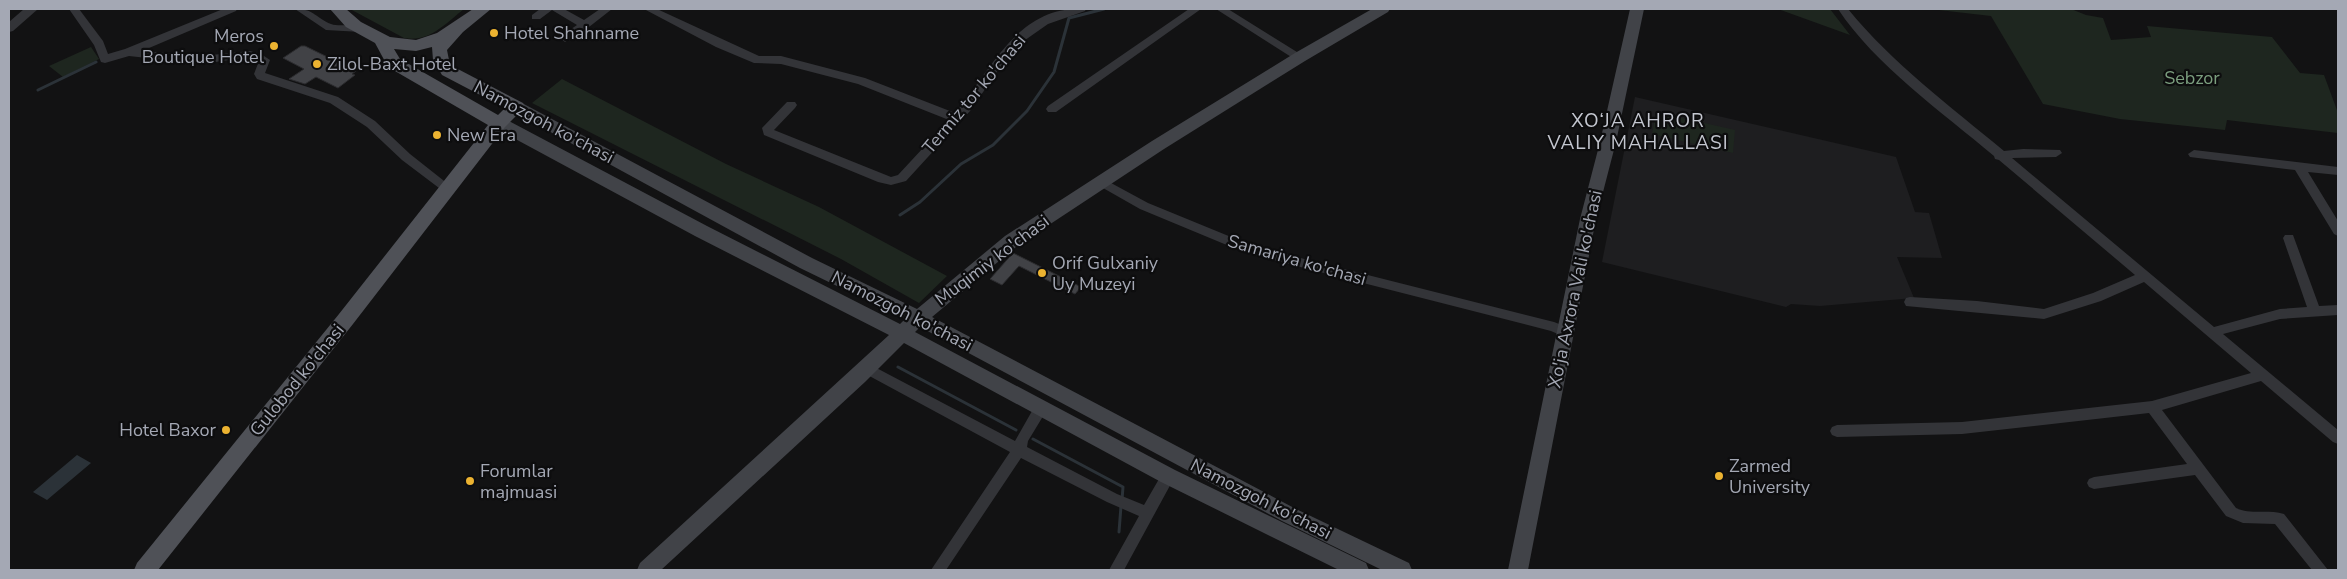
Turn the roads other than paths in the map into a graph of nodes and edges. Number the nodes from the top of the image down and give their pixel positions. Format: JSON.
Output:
{"nodes":[{"id":1,"x":32,"y":9,"type":"edge"},
{"id":2,"x":74,"y":9,"type":"edge"},
{"id":3,"x":232,"y":9,"type":"edge"},
{"id":4,"x":300,"y":9,"type":"edge"},
{"id":5,"x":338,"y":9,"type":"edge"},
{"id":6,"x":483,"y":9,"type":"edge"},
{"id":7,"x":547,"y":9,"type":"edge"},
{"id":8,"x":556,"y":9,"type":"edge"},
{"id":9,"x":607,"y":9,"type":"edge"},
{"id":10,"x":649,"y":9,"type":"edge"},
{"id":11,"x":1081,"y":9,"type":"edge"},
{"id":12,"x":1196,"y":9,"type":"edge"},
{"id":13,"x":1221,"y":9,"type":"edge"},
{"id":14,"x":1383,"y":9,"type":"edge"},
{"id":15,"x":1637,"y":9,"type":"edge"},
{"id":16,"x":1843,"y":9,"type":"edge"},
{"id":17,"x":536,"y":17,"type":"dead end"},
{"id":18,"x":585,"y":24,"type":"junction"},
{"id":19,"x":9,"y":28,"type":"edge"},
{"id":20,"x":361,"y":29,"type":"junction"},
{"id":21,"x":456,"y":30,"type":"junction"},
{"id":22,"x":565,"y":38,"type":"dead end"},
{"id":23,"x":382,"y":41,"type":"junction"},
{"id":24,"x":129,"y":52,"type":"junction"},
{"id":25,"x":1300,"y":57,"type":"junction"},
{"id":26,"x":791,"y":105,"type":"dead end"},
{"id":27,"x":517,"y":107,"type":"junction"},
{"id":28,"x":1052,"y":109,"type":"dead end"},
{"id":29,"x":956,"y":118,"type":"junction"},
{"id":30,"x":499,"y":123,"type":"junction"},
{"id":31,"x":2056,"y":153,"type":"dead end"},
{"id":32,"x":2194,"y":154,"type":"dead end"},
{"id":33,"x":1999,"y":156,"type":"junction"},
{"id":34,"x":2299,"y":167,"type":"junction"},
{"id":35,"x":2338,"y":171,"type":"edge"},
{"id":36,"x":1100,"y":181,"type":"junction"},
{"id":37,"x":447,"y":188,"type":"junction"},
{"id":38,"x":716,"y":215,"type":"junction"},
{"id":39,"x":698,"y":229,"type":"junction"},
{"id":40,"x":2338,"y":231,"type":"edge"},
{"id":41,"x":2289,"y":238,"type":"dead end"},
{"id":42,"x":2146,"y":276,"type":"junction"},
{"id":43,"x":1910,"y":302,"type":"dead end"},
{"id":44,"x":2338,"y":310,"type":"edge"},
{"id":45,"x":2315,"y":311,"type":"junction"},
{"id":46,"x":918,"y":318,"type":"junction"},
{"id":47,"x":2213,"y":332,"type":"junction"},
{"id":48,"x":901,"y":333,"type":"junction"},
{"id":49,"x":1567,"y":333,"type":"junction"},
{"id":50,"x":867,"y":368,"type":"junction"},
{"id":51,"x":2264,"y":375,"type":"junction"},
{"id":52,"x":2152,"y":406,"type":"junction"},
{"id":53,"x":1042,"y":408,"type":"junction"},
{"id":54,"x":1837,"y":431,"type":"dead end"},
{"id":55,"x":2338,"y":438,"type":"edge"},
{"id":56,"x":1023,"y":440,"type":"junction"},
{"id":57,"x":2198,"y":468,"type":"junction"},
{"id":58,"x":1168,"y":476,"type":"junction"},
{"id":59,"x":2094,"y":483,"type":"dead end"},
{"id":60,"x":1148,"y":514,"type":"junction"},
{"id":61,"x":145,"y":570,"type":"edge"},
{"id":62,"x":647,"y":570,"type":"edge"},
{"id":63,"x":938,"y":570,"type":"edge"},
{"id":64,"x":1116,"y":570,"type":"edge"},
{"id":65,"x":1359,"y":570,"type":"edge"},
{"id":66,"x":1402,"y":570,"type":"edge"},
{"id":67,"x":1518,"y":570,"type":"edge"},
{"id":68,"x":2321,"y":570,"type":"edge"}],
"edges":[{"from":1,"to":19,"type":"street"},
{"from":2,"to":24,"type":"street"},
{"from":3,"to":24,"type":"street"},
{"from":4,"to":20,"type":"street"},
{"from":5,"to":20,"type":"main road"},
{"from":6,"to":21,"type":"main road"},
{"from":7,"to":17,"type":"street"},
{"from":8,"to":18,"type":"street"},
{"from":9,"to":18,"type":"street"},
{"from":10,"to":29,"type":"street"},
{"from":11,"to":29,"type":"street","name":"Termiz tor ko'chasi"},
{"from":12,"to":28,"type":"street"},
{"from":13,"to":25,"type":"street"},
{"from":14,"to":25,"type":"main road","name":"Muqimiy ko'chasi"},
{"from":15,"to":49,"type":"main road","name":"Xo'ja Axrora Vali ko'chasi"},
{"from":16,"to":33,"type":"street"},
{"from":18,"to":22,"type":"street"},
{"from":20,"to":23,"type":"main road"},
{"from":21,"to":23,"type":"main road"},
{"from":21,"to":27,"type":"main road","name":"Namozgoh ko'chasi"},
{"from":23,"to":30,"type":"main road","name":"Namozgoh ko'chasi"},
{"from":24,"to":37,"type":"street"},
{"from":25,"to":36,"type":"main road","name":"Muqimiy ko'chasi"},
{"from":26,"to":29,"type":"street","name":"Termiz tor ko'chasi"},
{"from":27,"to":30,"type":"main road","name":"Gulobod ko'chasi"},
{"from":27,"to":38,"type":"main road","name":"Namozgoh ko'chasi"},
{"from":30,"to":37,"type":"main road","name":"Gulobod ko'chasi"},
{"from":30,"to":39,"type":"main road","name":"Namozgoh ko'chasi"},
{"from":31,"to":33,"type":"street"},
{"from":32,"to":34,"type":"street"},
{"from":33,"to":42,"type":"street"},
{"from":34,"to":35,"type":"street"},
{"from":34,"to":40,"type":"street"},
{"from":36,"to":46,"type":"main road","name":"Muqimiy ko'chasi"},
{"from":36,"to":49,"type":"street","name":"Samariya ko'chasi"},
{"from":37,"to":61,"type":"main road","name":"Gulobod ko'chasi"},
{"from":38,"to":39,"type":"main road"},
{"from":38,"to":46,"type":"main road","name":"Namozgoh ko'chasi"},
{"from":39,"to":48,"type":"main road","name":"Namozgoh ko'chasi"},
{"from":41,"to":45,"type":"street"},
{"from":42,"to":43,"type":"street"},
{"from":42,"to":47,"type":"street"},
{"from":44,"to":45,"type":"street"},
{"from":45,"to":47,"type":"street"},
{"from":46,"to":48,"type":"main road","name":"Muqimiy ko'chasi"},
{"from":46,"to":66,"type":"main road","name":"Namozgoh ko'chasi"},
{"from":47,"to":51,"type":"street"},
{"from":48,"to":50,"type":"main road","name":"Muqimiy ko'chasi"},
{"from":48,"to":53,"type":"main road","name":"Namozgoh ko'chasi"},
{"from":49,"to":67,"type":"main road","name":"Xo'ja Axrora Vali ko'chasi"},
{"from":50,"to":56,"type":"street"},
{"from":50,"to":62,"type":"main road","name":"Muqimiy ko'chasi"},
{"from":51,"to":52,"type":"street"},
{"from":51,"to":55,"type":"street"},
{"from":52,"to":54,"type":"street"},
{"from":52,"to":57,"type":"street"},
{"from":53,"to":56,"type":"street"},
{"from":53,"to":58,"type":"main road","name":"Namozgoh ko'chasi"},
{"from":56,"to":60,"type":"street"},
{"from":56,"to":63,"type":"street"},
{"from":57,"to":59,"type":"street"},
{"from":57,"to":68,"type":"street"},
{"from":58,"to":60,"type":"street"},
{"from":58,"to":65,"type":"main road","name":"Namozgoh ko'chasi"},
{"from":60,"to":64,"type":"street"}]}
